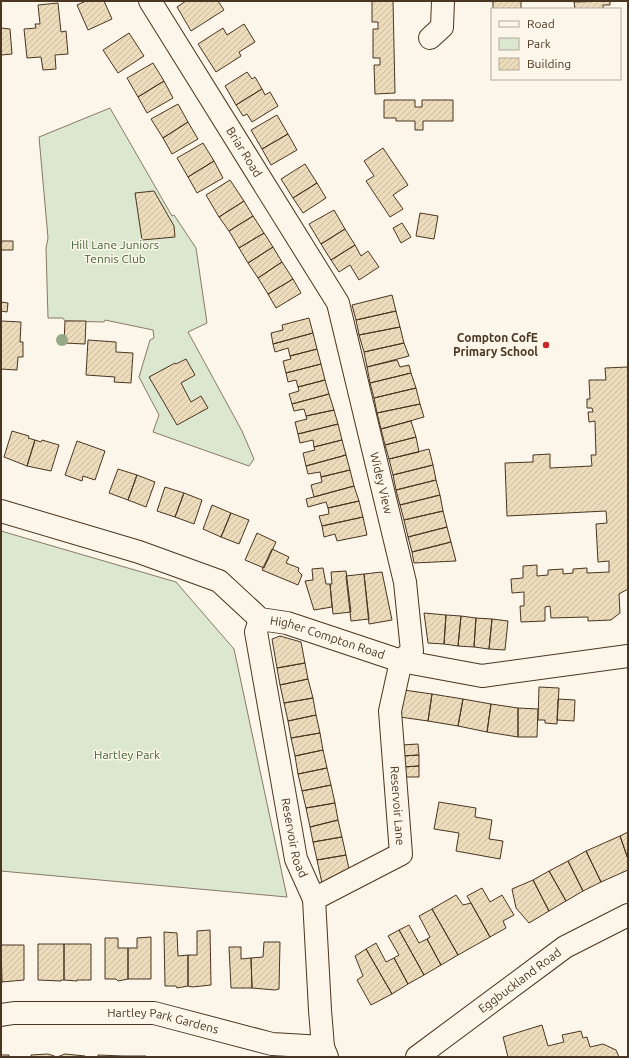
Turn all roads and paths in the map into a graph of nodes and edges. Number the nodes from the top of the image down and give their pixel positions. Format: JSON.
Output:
{"nodes":[{"id":1,"x":150,"y":1,"type":"edge"},
{"id":2,"x":443,"y":1,"type":"edge"},
{"id":3,"x":430,"y":38,"type":"dead end"},
{"id":4,"x":338,"y":303,"type":"joint"},
{"id":5,"x":1,"y":511,"type":"edge"},
{"id":6,"x":260,"y":619,"type":"junction"},
{"id":7,"x":628,"y":656,"type":"edge"},
{"id":8,"x":401,"y":661,"type":"junction"},
{"id":9,"x":314,"y":899,"type":"junction"},
{"id":10,"x":628,"y":915,"type":"edge"},
{"id":11,"x":1,"y":1015,"type":"edge"},
{"id":12,"x":325,"y":1052,"type":"edge"},
{"id":13,"x":417,"y":1057,"type":"edge"}],
"edges":[{"from":1,"to":4,"type":"street","name":"Briar Road"},
{"from":2,"to":3,"type":"street"},
{"from":4,"to":8,"type":"street","name":"Widey View"},
{"from":5,"to":6,"type":"street","name":"Higher Compton Road"},
{"from":6,"to":8,"type":"street","name":"Higher Compton Road"},
{"from":6,"to":9,"type":"street","name":"Reservoir Road"},
{"from":7,"to":8,"type":"street","name":"Higher Compton Road"},
{"from":8,"to":9,"type":"street","name":"Reservoir Lane"},
{"from":9,"to":12,"type":"street","name":"Reservoir Road"},
{"from":10,"to":13,"type":"street","name":"Eggbuckland Road"},
{"from":11,"to":12,"type":"street","name":"Hartley Park Gardens"}]}
